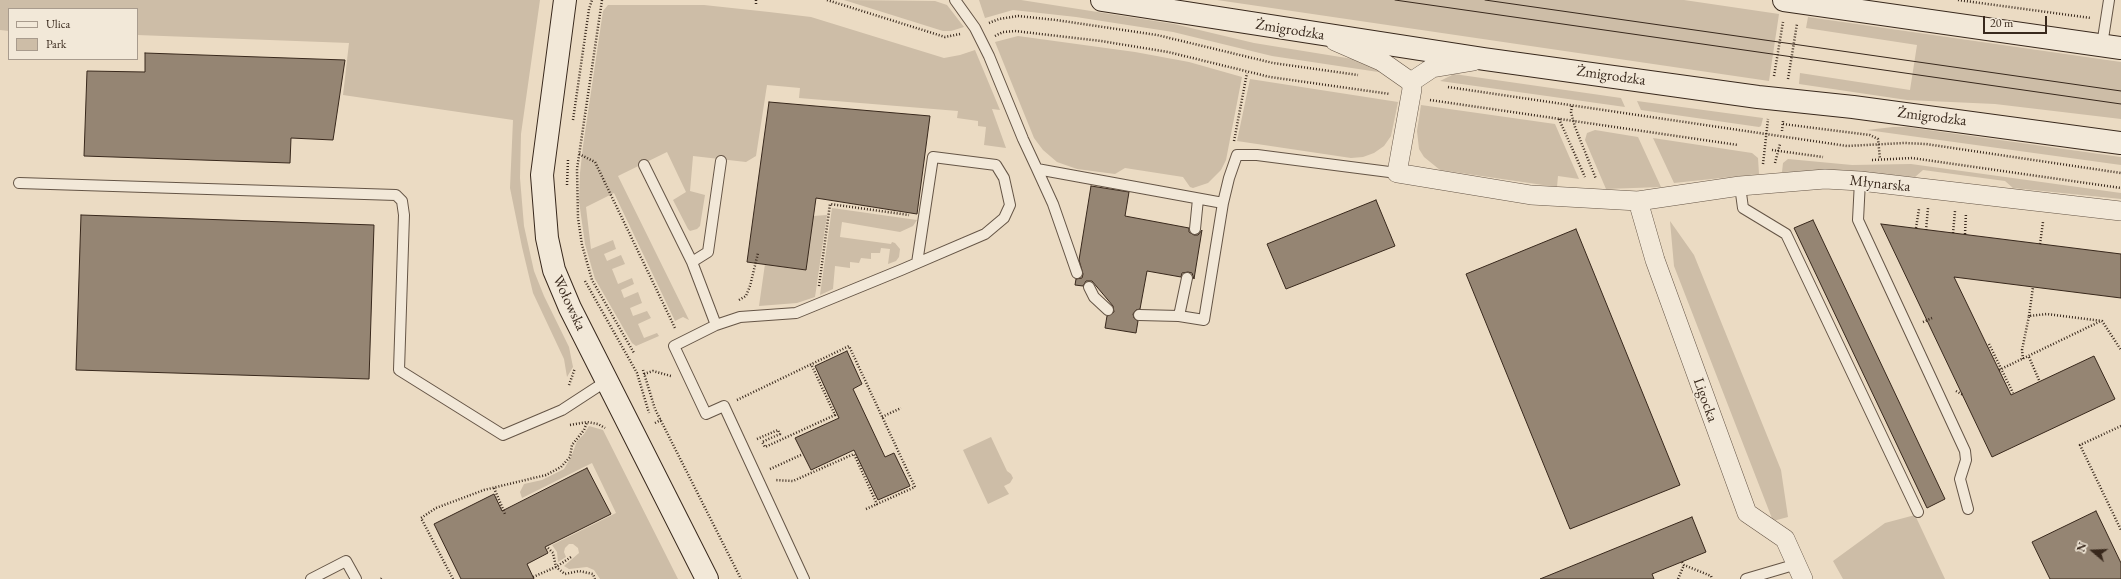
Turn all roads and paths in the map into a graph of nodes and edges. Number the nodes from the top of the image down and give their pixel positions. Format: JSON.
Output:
{"nodes":[{"id":1,"x":565,"y":0,"type":"edge"},
{"id":2,"x":592,"y":0,"type":"edge"},
{"id":3,"x":602,"y":0,"type":"edge"},
{"id":4,"x":756,"y":0,"type":"edge"},
{"id":5,"x":827,"y":0,"type":"edge"},
{"id":6,"x":954,"y":0,"type":"edge"},
{"id":7,"x":1102,"y":0,"type":"edge"},
{"id":8,"x":1958,"y":0,"type":"edge"},
{"id":9,"x":2109,"y":0,"type":"edge"},
{"id":10,"x":756,"y":4,"type":"dead end"},
{"id":11,"x":1789,"y":8,"type":"edge"},
{"id":12,"x":2106,"y":20,"type":"junction"},
{"id":13,"x":975,"y":28,"type":"junction"},
{"id":14,"x":1322,"y":35,"type":"junction"},
{"id":15,"x":982,"y":41,"type":"junction"},
{"id":16,"x":2112,"y":47,"type":"edge"},
{"id":17,"x":1484,"y":59,"type":"junction"},
{"id":18,"x":1247,"y":73,"type":"junction"},
{"id":19,"x":1362,"y":75,"type":"dead end"},
{"id":20,"x":1774,"y":77,"type":"dead end"},
{"id":21,"x":1411,"y":82,"type":"junction"},
{"id":22,"x":1787,"y":86,"type":"dead end"},
{"id":23,"x":1447,"y":87,"type":"dead end"},
{"id":24,"x":1391,"y":94,"type":"dead end"},
{"id":25,"x":1429,"y":100,"type":"dead end"},
{"id":26,"x":1572,"y":106,"type":"junction"},
{"id":27,"x":1768,"y":118,"type":"dead end"},
{"id":28,"x":1559,"y":119,"type":"junction"},
{"id":29,"x":1782,"y":120,"type":"dead end"},
{"id":30,"x":1574,"y":121,"type":"junction"},
{"id":31,"x":1783,"y":124,"type":"junction"},
{"id":32,"x":572,"y":128,"type":"dead end"},
{"id":33,"x":1782,"y":131,"type":"dead end"},
{"id":34,"x":1766,"y":134,"type":"junction"},
{"id":35,"x":2121,"y":143,"type":"edge"},
{"id":36,"x":1780,"y":144,"type":"dead end"},
{"id":37,"x":1738,"y":145,"type":"dead end"},
{"id":38,"x":1879,"y":146,"type":"junction"},
{"id":39,"x":1772,"y":150,"type":"dead end"},
{"id":40,"x":1778,"y":151,"type":"junction"},
{"id":41,"x":579,"y":154,"type":"junction"},
{"id":42,"x":1237,"y":155,"type":"junction"},
{"id":43,"x":1827,"y":158,"type":"dead end"},
{"id":44,"x":568,"y":159,"type":"dead end"},
{"id":45,"x":1880,"y":159,"type":"junction"},
{"id":46,"x":1870,"y":160,"type":"dead end"},
{"id":47,"x":721,"y":161,"type":"dead end"},
{"id":48,"x":644,"y":165,"type":"dead end"},
{"id":49,"x":1775,"y":166,"type":"dead end"},
{"id":50,"x":1037,"y":169,"type":"junction"},
{"id":51,"x":1397,"y":173,"type":"junction"},
{"id":52,"x":2121,"y":173,"type":"edge"},
{"id":53,"x":1860,"y":181,"type":"junction"},
{"id":54,"x":19,"y":183,"type":"dead end"},
{"id":55,"x":1588,"y":184,"type":"dead end"},
{"id":56,"x":1764,"y":184,"type":"junction"},
{"id":57,"x":1740,"y":186,"type":"junction"},
{"id":58,"x":2121,"y":188,"type":"edge"},
{"id":59,"x":567,"y":191,"type":"dead end"},
{"id":60,"x":1198,"y":199,"type":"junction"},
{"id":61,"x":1604,"y":200,"type":"junction"},
{"id":62,"x":1638,"y":201,"type":"junction"},
{"id":63,"x":1929,"y":202,"type":"dead end"},
{"id":64,"x":1223,"y":203,"type":"junction"},
{"id":65,"x":1956,"y":205,"type":"dead end"},
{"id":66,"x":1967,"y":206,"type":"dead end"},
{"id":67,"x":1919,"y":208,"type":"dead end"},
{"id":68,"x":2121,"y":211,"type":"edge"},
{"id":69,"x":2044,"y":216,"type":"dead end"},
{"id":70,"x":924,"y":218,"type":"junction"},
{"id":71,"x":1916,"y":228,"type":"dead end"},
{"id":72,"x":1195,"y":229,"type":"dead end"},
{"id":73,"x":1926,"y":230,"type":"dead end"},
{"id":74,"x":1953,"y":233,"type":"dead end"},
{"id":75,"x":1965,"y":234,"type":"dead end"},
{"id":76,"x":2040,"y":244,"type":"dead end"},
{"id":77,"x":692,"y":262,"type":"junction"},
{"id":78,"x":917,"y":263,"type":"junction"},
{"id":79,"x":1077,"y":273,"type":"dead end"},
{"id":80,"x":582,"y":278,"type":"dead end"},
{"id":81,"x":1187,"y":278,"type":"dead end"},
{"id":82,"x":1089,"y":287,"type":"dead end"},
{"id":83,"x":2033,"y":287,"type":"dead end"},
{"id":84,"x":817,"y":304,"type":"junction"},
{"id":85,"x":1108,"y":310,"type":"dead end"},
{"id":86,"x":1138,"y":315,"type":"dead end"},
{"id":87,"x":1179,"y":316,"type":"junction"},
{"id":88,"x":2028,"y":316,"type":"junction"},
{"id":89,"x":2102,"y":321,"type":"junction"},
{"id":90,"x":716,"y":325,"type":"junction"},
{"id":91,"x":681,"y":341,"type":"junction"},
{"id":92,"x":1989,"y":344,"type":"dead end"},
{"id":93,"x":2121,"y":350,"type":"edge"},
{"id":94,"x":634,"y":353,"type":"dead end"},
{"id":95,"x":2029,"y":357,"type":"junction"},
{"id":96,"x":2023,"y":359,"type":"junction"},
{"id":97,"x":811,"y":364,"type":"junction"},
{"id":98,"x":2000,"y":369,"type":"junction"},
{"id":99,"x":643,"y":370,"type":"dead end"},
{"id":100,"x":644,"y":374,"type":"junction"},
{"id":101,"x":675,"y":378,"type":"dead end"},
{"id":102,"x":608,"y":380,"type":"junction"},
{"id":103,"x":2039,"y":380,"type":"dead end"},
{"id":104,"x":1953,"y":390,"type":"dead end"},
{"id":105,"x":2013,"y":393,"type":"dead end"},
{"id":106,"x":1963,"y":394,"type":"dead end"},
{"id":107,"x":724,"y":406,"type":"junction"},
{"id":108,"x":901,"y":408,"type":"dead end"},
{"id":109,"x":882,"y":417,"type":"junction"},
{"id":110,"x":661,"y":420,"type":"junction"},
{"id":111,"x":587,"y":422,"type":"junction"},
{"id":112,"x":570,"y":425,"type":"dead end"},
{"id":113,"x":2121,"y":426,"type":"edge"},
{"id":114,"x":607,"y":430,"type":"dead end"},
{"id":115,"x":756,"y":439,"type":"dead end"},
{"id":116,"x":801,"y":455,"type":"dead end"},
{"id":117,"x":771,"y":469,"type":"dead end"},
{"id":118,"x":756,"y":476,"type":"junction"},
{"id":119,"x":494,"y":488,"type":"junction"},
{"id":120,"x":877,"y":504,"type":"junction"},
{"id":121,"x":866,"y":509,"type":"dead end"},
{"id":122,"x":1968,"y":509,"type":"dead end"},
{"id":123,"x":1918,"y":512,"type":"dead end"},
{"id":124,"x":506,"y":514,"type":"dead end"},
{"id":125,"x":2121,"y":528,"type":"edge"},
{"id":126,"x":548,"y":548,"type":"dead end"},
{"id":127,"x":571,"y":558,"type":"dead end"},
{"id":128,"x":1682,"y":562,"type":"dead end"},
{"id":129,"x":1684,"y":565,"type":"junction"},
{"id":130,"x":556,"y":567,"type":"junction"},
{"id":131,"x":1800,"y":571,"type":"edge"},
{"id":132,"x":533,"y":577,"type":"dead end"},
{"id":133,"x":311,"y":579,"type":"edge"},
{"id":134,"x":356,"y":579,"type":"edge"},
{"id":135,"x":453,"y":579,"type":"edge"},
{"id":136,"x":595,"y":579,"type":"edge"},
{"id":137,"x":707,"y":579,"type":"edge"},
{"id":138,"x":741,"y":579,"type":"edge"},
{"id":139,"x":804,"y":579,"type":"edge"},
{"id":140,"x":1678,"y":579,"type":"edge"},
{"id":141,"x":1712,"y":579,"type":"edge"},
{"id":142,"x":1746,"y":579,"type":"edge"}],
"edges":[{"from":1,"to":102,"type":"main road","name":"Wołowska"},
{"from":2,"to":32,"type":"path"},
{"from":3,"to":41,"type":"path"},
{"from":4,"to":10,"type":"path"},
{"from":5,"to":13,"type":"path"},
{"from":6,"to":13,"type":"lane"},
{"from":7,"to":14,"type":"main road","name":"Żmigrodzka"},
{"from":8,"to":12,"type":"path"},
{"from":9,"to":12,"type":"lane"},
{"from":11,"to":16,"type":"main road"},
{"from":11,"to":20,"type":"path"},
{"from":11,"to":22,"type":"path"},
{"from":12,"to":16,"type":"lane"},
{"from":13,"to":15,"type":"lane"},
{"from":13,"to":19,"type":"path"},
{"from":14,"to":17,"type":"main road","name":"Żmigrodzka"},
{"from":14,"to":21,"type":"street"},
{"from":15,"to":18,"type":"path"},
{"from":15,"to":50,"type":"lane"},
{"from":17,"to":21,"type":"street"},
{"from":17,"to":35,"type":"main road","name":"Żmigrodzka"},
{"from":18,"to":24,"type":"path"},
{"from":18,"to":42,"type":"path"},
{"from":21,"to":51,"type":"street"},
{"from":23,"to":26,"type":"path"},
{"from":25,"to":28,"type":"path"},
{"from":26,"to":30,"type":"path"},
{"from":26,"to":34,"type":"path"},
{"from":27,"to":34,"type":"path"},
{"from":28,"to":30,"type":"path"},
{"from":28,"to":55,"type":"path"},
{"from":29,"to":31,"type":"path"},
{"from":30,"to":37,"type":"path"},
{"from":30,"to":61,"type":"path"},
{"from":31,"to":33,"type":"path"},
{"from":31,"to":38,"type":"path"},
{"from":34,"to":38,"type":"path"},
{"from":34,"to":56,"type":"path"},
{"from":36,"to":40,"type":"path"},
{"from":38,"to":45,"type":"path"},
{"from":38,"to":52,"type":"path"},
{"from":39,"to":40,"type":"path"},
{"from":40,"to":43,"type":"path"},
{"from":40,"to":49,"type":"path"},
{"from":41,"to":91,"type":"path"},
{"from":41,"to":94,"type":"path"},
{"from":42,"to":51,"type":"lane"},
{"from":42,"to":64,"type":"lane"},
{"from":44,"to":59,"type":"path"},
{"from":45,"to":46,"type":"path"},
{"from":45,"to":58,"type":"path"},
{"from":47,"to":77,"type":"lane"},
{"from":48,"to":77,"type":"lane"},
{"from":50,"to":60,"type":"lane"},
{"from":50,"to":79,"type":"lane"},
{"from":51,"to":61,"type":"street","name":"Młynarska"},
{"from":53,"to":56,"type":"street","name":"Młynarska"},
{"from":53,"to":68,"type":"street","name":"Młynarska"},
{"from":53,"to":122,"type":"lane"},
{"from":54,"to":102,"type":"lane"},
{"from":56,"to":57,"type":"street","name":"Młynarska"},
{"from":57,"to":62,"type":"street","name":"Młynarska"},
{"from":57,"to":123,"type":"lane"},
{"from":60,"to":64,"type":"lane"},
{"from":60,"to":72,"type":"lane"},
{"from":61,"to":62,"type":"street","name":"Młynarska"},
{"from":62,"to":131,"type":"street","name":"Ligocka"},
{"from":63,"to":73,"type":"path"},
{"from":64,"to":87,"type":"lane"},
{"from":65,"to":74,"type":"path"},
{"from":66,"to":75,"type":"path"},
{"from":67,"to":71,"type":"path"},
{"from":69,"to":76,"type":"path"},
{"from":70,"to":78,"type":"lane"},
{"from":70,"to":78,"type":"lane"},
{"from":70,"to":84,"type":"path"},
{"from":77,"to":90,"type":"lane"},
{"from":78,"to":84,"type":"lane"},
{"from":80,"to":110,"type":"path"},
{"from":81,"to":87,"type":"lane"},
{"from":82,"to":85,"type":"lane"},
{"from":83,"to":88,"type":"path"},
{"from":84,"to":90,"type":"lane"},
{"from":86,"to":87,"type":"lane"},
{"from":88,"to":89,"type":"path"},
{"from":88,"to":96,"type":"path"},
{"from":89,"to":93,"type":"path"},
{"from":89,"to":95,"type":"path"},
{"from":90,"to":91,"type":"lane"},
{"from":91,"to":107,"type":"lane"},
{"from":92,"to":98,"type":"path"},
{"from":95,"to":96,"type":"path"},
{"from":95,"to":103,"type":"path"},
{"from":96,"to":98,"type":"path"},
{"from":97,"to":107,"type":"path"},
{"from":97,"to":109,"type":"path"},
{"from":97,"to":115,"type":"path"},
{"from":98,"to":105,"type":"path"},
{"from":99,"to":100,"type":"path"},
{"from":100,"to":101,"type":"path"},
{"from":100,"to":110,"type":"path"},
{"from":102,"to":137,"type":"main road","name":"Wołowska"},
{"from":104,"to":106,"type":"path"},
{"from":107,"to":118,"type":"lane"},
{"from":108,"to":109,"type":"path"},
{"from":109,"to":120,"type":"path"},
{"from":110,"to":138,"type":"path"},
{"from":111,"to":112,"type":"path"},
{"from":111,"to":114,"type":"path"},
{"from":111,"to":119,"type":"path"},
{"from":113,"to":125,"type":"path"},
{"from":116,"to":117,"type":"path"},
{"from":118,"to":120,"type":"path"},
{"from":118,"to":139,"type":"lane"},
{"from":119,"to":124,"type":"path"},
{"from":119,"to":135,"type":"path"},
{"from":120,"to":121,"type":"path"},
{"from":126,"to":130,"type":"path"},
{"from":127,"to":130,"type":"path"},
{"from":128,"to":129,"type":"path"},
{"from":129,"to":140,"type":"path"},
{"from":129,"to":141,"type":"path"},
{"from":130,"to":132,"type":"path"},
{"from":130,"to":136,"type":"path"},
{"from":131,"to":142,"type":"lane"},
{"from":133,"to":134,"type":"lane"}]}
